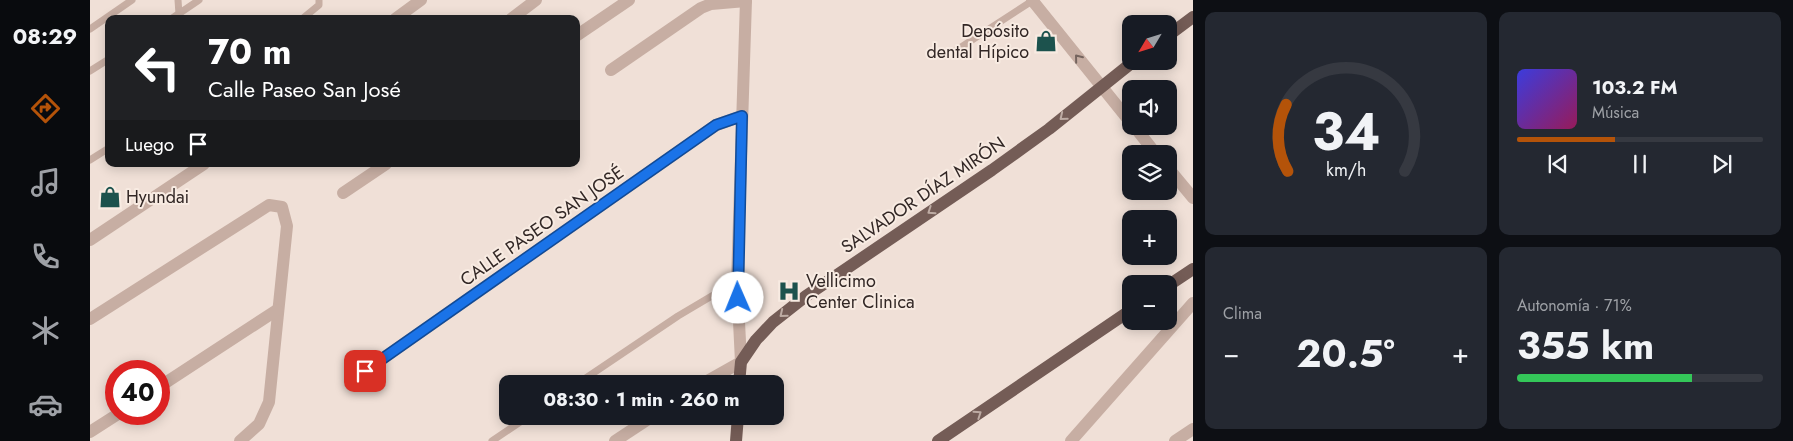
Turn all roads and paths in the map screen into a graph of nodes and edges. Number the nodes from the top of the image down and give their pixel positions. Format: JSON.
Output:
{"nodes":[{"id":1,"x":132,"y":0,"type":"edge"},
{"id":2,"x":178,"y":0,"type":"edge"},
{"id":3,"x":199,"y":0,"type":"edge"},
{"id":4,"x":319,"y":0,"type":"edge"},
{"id":5,"x":421,"y":0,"type":"edge"},
{"id":6,"x":536,"y":0,"type":"edge"},
{"id":7,"x":629,"y":0,"type":"edge"},
{"id":8,"x":746,"y":0,"type":"edge"},
{"id":9,"x":1032,"y":0,"type":"edge"},
{"id":10,"x":179,"y":14,"type":"joint"},
{"id":11,"x":110,"y":15,"type":"edge"},
{"id":12,"x":308,"y":15,"type":"edge"},
{"id":13,"x":400,"y":15,"type":"edge"},
{"id":14,"x":516,"y":15,"type":"edge"},
{"id":15,"x":1193,"y":17,"type":"edge"},
{"id":16,"x":105,"y":19,"type":"edge"},
{"id":17,"x":1178,"y":28,"type":"edge"},
{"id":18,"x":90,"y":29,"type":"edge"},
{"id":19,"x":580,"y":33,"type":"edge"},
{"id":20,"x":952,"y":53,"type":"dead end"},
{"id":21,"x":105,"y":62,"type":"edge"},
{"id":22,"x":611,"y":70,"type":"dead end"},
{"id":23,"x":1122,"y":70,"type":"edge"},
{"id":24,"x":90,"y":71,"type":"edge"},
{"id":25,"x":1101,"y":86,"type":"junction"},
{"id":26,"x":1122,"y":112,"type":"edge"},
{"id":27,"x":742,"y":116,"type":"junction"},
{"id":28,"x":1140,"y":135,"type":"edge"},
{"id":29,"x":1149,"y":145,"type":"edge"},
{"id":30,"x":105,"y":151,"type":"edge"},
{"id":31,"x":90,"y":160,"type":"edge"},
{"id":32,"x":200,"y":167,"type":"edge"},
{"id":33,"x":382,"y":167,"type":"edge"},
{"id":34,"x":1177,"y":179,"type":"edge"},
{"id":35,"x":343,"y":193,"type":"dead end"},
{"id":36,"x":1193,"y":198,"type":"edge"},
{"id":37,"x":90,"y":240,"type":"edge"},
{"id":38,"x":1193,"y":268,"type":"edge"},
{"id":39,"x":1177,"y":279,"type":"edge"},
{"id":40,"x":737,"y":281,"type":"junction"},
{"id":41,"x":1193,"y":303,"type":"edge"},
{"id":42,"x":277,"y":310,"type":"junction"},
{"id":43,"x":1122,"y":316,"type":"edge"},
{"id":44,"x":90,"y":319,"type":"edge"},
{"id":45,"x":741,"y":362,"type":"junction"},
{"id":46,"x":365,"y":371,"type":"dead end"},
{"id":47,"x":590,"y":375,"type":"edge"},
{"id":48,"x":718,"y":375,"type":"edge"},
{"id":49,"x":740,"y":375,"type":"edge"},
{"id":50,"x":170,"y":380,"type":"edge"},
{"id":51,"x":105,"y":422,"type":"edge"},
{"id":52,"x":516,"y":425,"type":"edge"},
{"id":53,"x":639,"y":425,"type":"edge"},
{"id":54,"x":737,"y":425,"type":"edge"},
{"id":55,"x":1193,"y":429,"type":"edge"},
{"id":56,"x":90,"y":432,"type":"edge"},
{"id":57,"x":240,"y":441,"type":"edge"},
{"id":58,"x":492,"y":441,"type":"edge"},
{"id":59,"x":615,"y":441,"type":"edge"},
{"id":60,"x":736,"y":441,"type":"edge"},
{"id":61,"x":938,"y":441,"type":"edge"},
{"id":62,"x":1071,"y":441,"type":"edge"},
{"id":63,"x":1175,"y":441,"type":"edge"}],
"edges":[{"from":1,"to":11,"type":"lane"},
{"from":2,"to":10,"type":"lane"},
{"from":3,"to":10,"type":"lane"},
{"from":4,"to":12,"type":"lane"},
{"from":5,"to":13,"type":"street"},
{"from":6,"to":14,"type":"street"},
{"from":7,"to":19,"type":"street"},
{"from":8,"to":22,"type":"street"},
{"from":8,"to":27,"type":"street"},
{"from":9,"to":20,"type":"lane"},
{"from":25,"to":9,"type":"street","one_way":true},
{"from":15,"to":17,"type":"main road"},
{"from":16,"to":18,"type":"lane"},
{"from":21,"to":24,"type":"lane"},
{"from":23,"to":25,"type":"main road","name":"SALVADOR DÍAZ MIRÓN"},
{"from":25,"to":26,"type":"street"},
{"from":25,"to":45,"type":"main road","name":"SALVADOR DÍAZ MIRÓN","one_way":true},
{"from":27,"to":40,"type":"street"},
{"from":27,"to":46,"type":"street","name":"CALLE PASEO SAN JOSÉ"},
{"from":28,"to":29,"type":"street"},
{"from":30,"to":31,"type":"lane"},
{"from":32,"to":37,"type":"street"},
{"from":33,"to":35,"type":"street"},
{"from":34,"to":36,"type":"street"},
{"from":38,"to":39,"type":"main road"},
{"from":40,"to":45,"type":"street"},
{"from":40,"to":47,"type":"lane"},
{"from":41,"to":62,"type":"street"},
{"from":42,"to":44,"type":"street"},
{"from":42,"to":50,"type":"street"},
{"from":42,"to":57,"type":"street"},
{"from":61,"to":43,"type":"main road","one_way":true},
{"from":45,"to":48,"type":"street"},
{"from":45,"to":49,"type":"main road"},
{"from":51,"to":56,"type":"street"},
{"from":52,"to":58,"type":"lane"},
{"from":53,"to":59,"type":"street"},
{"from":54,"to":60,"type":"main road"},
{"from":55,"to":63,"type":"street"}]}
